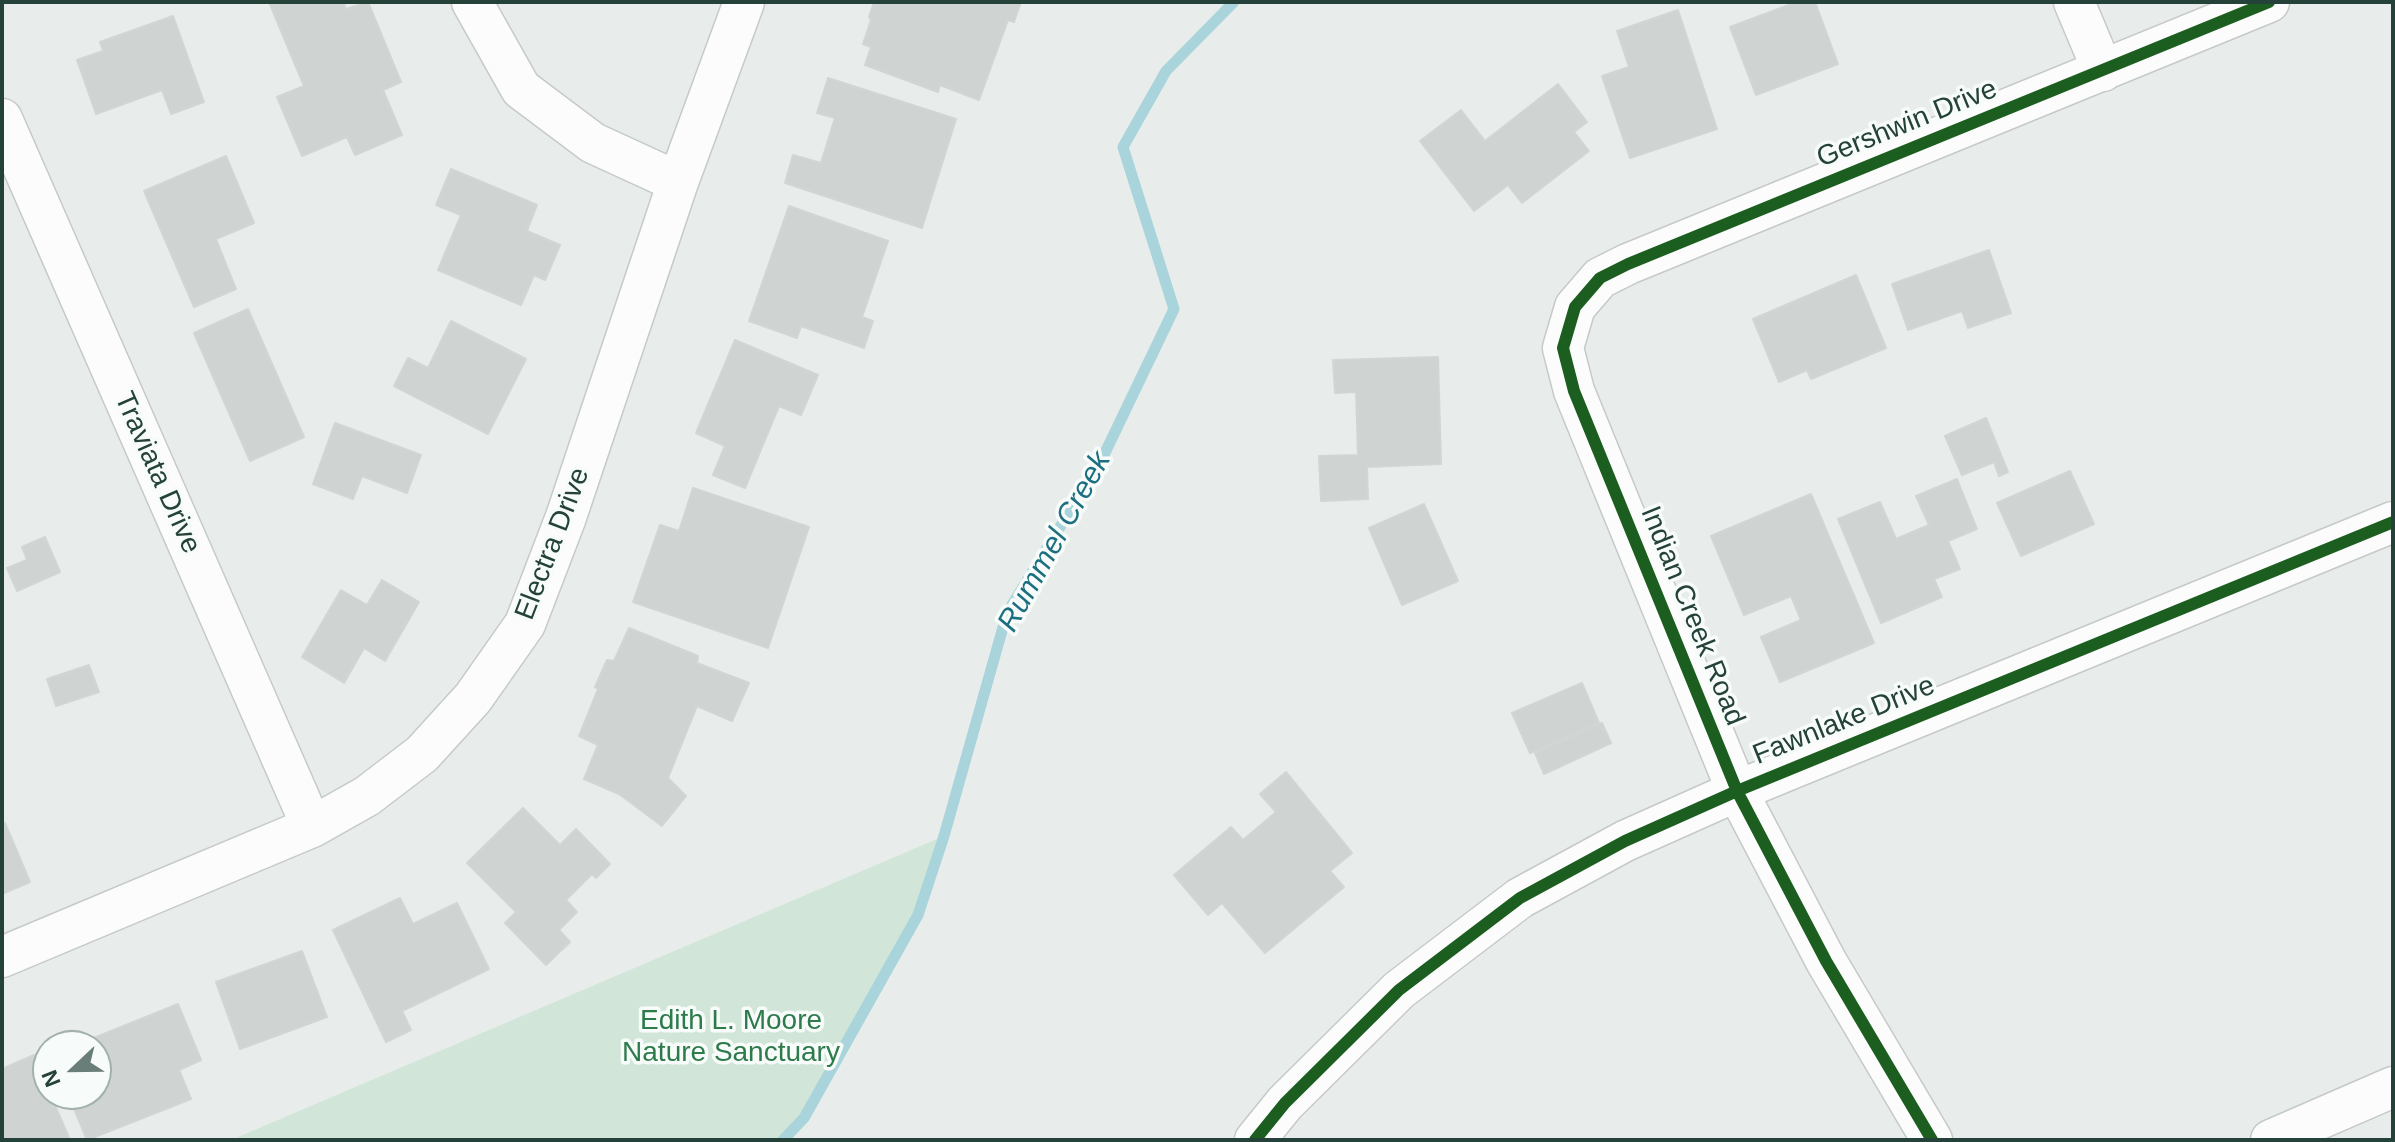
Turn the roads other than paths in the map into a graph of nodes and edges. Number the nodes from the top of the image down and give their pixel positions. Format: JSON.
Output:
{"nodes":[{"id":1,"x":472,"y":2,"type":"edge"},
{"id":2,"x":744,"y":2,"type":"edge"},
{"id":3,"x":2074,"y":2,"type":"edge"},
{"id":4,"x":2269,"y":2,"type":"edge"},
{"id":5,"x":2103,"y":71,"type":"junction"},
{"id":6,"x":2,"y":119,"type":"edge"},
{"id":7,"x":678,"y":182,"type":"junction"},
{"id":8,"x":1575,"y":307,"type":"joint"},
{"id":9,"x":2393,"y":522,"type":"edge"},
{"id":10,"x":1737,"y":791,"type":"junction"},
{"id":11,"x":312,"y":827,"type":"junction"},
{"id":12,"x":2,"y":957,"type":"edge"},
{"id":13,"x":2393,"y":1087,"type":"edge"},
{"id":14,"x":1255,"y":1140,"type":"edge"},
{"id":15,"x":1932,"y":1140,"type":"edge"},
{"id":16,"x":2271,"y":1140,"type":"edge"}],
"edges":[{"from":1,"to":7,"type":"street"},
{"from":2,"to":7,"type":"street","name":"Electra Drive"},
{"from":3,"to":5,"type":"street"},
{"from":4,"to":5,"type":"street","name":"Gershwin Drive"},
{"from":5,"to":8,"type":"street","name":"Gershwin Drive"},
{"from":6,"to":11,"type":"street","name":"Traviata Drive"},
{"from":7,"to":11,"type":"street","name":"Electra Drive"},
{"from":8,"to":10,"type":"street","name":"Indian Creek Road"},
{"from":9,"to":10,"type":"street","name":"Fawnlake Drive"},
{"from":10,"to":14,"type":"street","name":"Fawnlake Drive"},
{"from":10,"to":15,"type":"street","name":"Indian Creek Road"},
{"from":11,"to":12,"type":"street","name":"Electra Drive"},
{"from":13,"to":16,"type":"street"}]}
